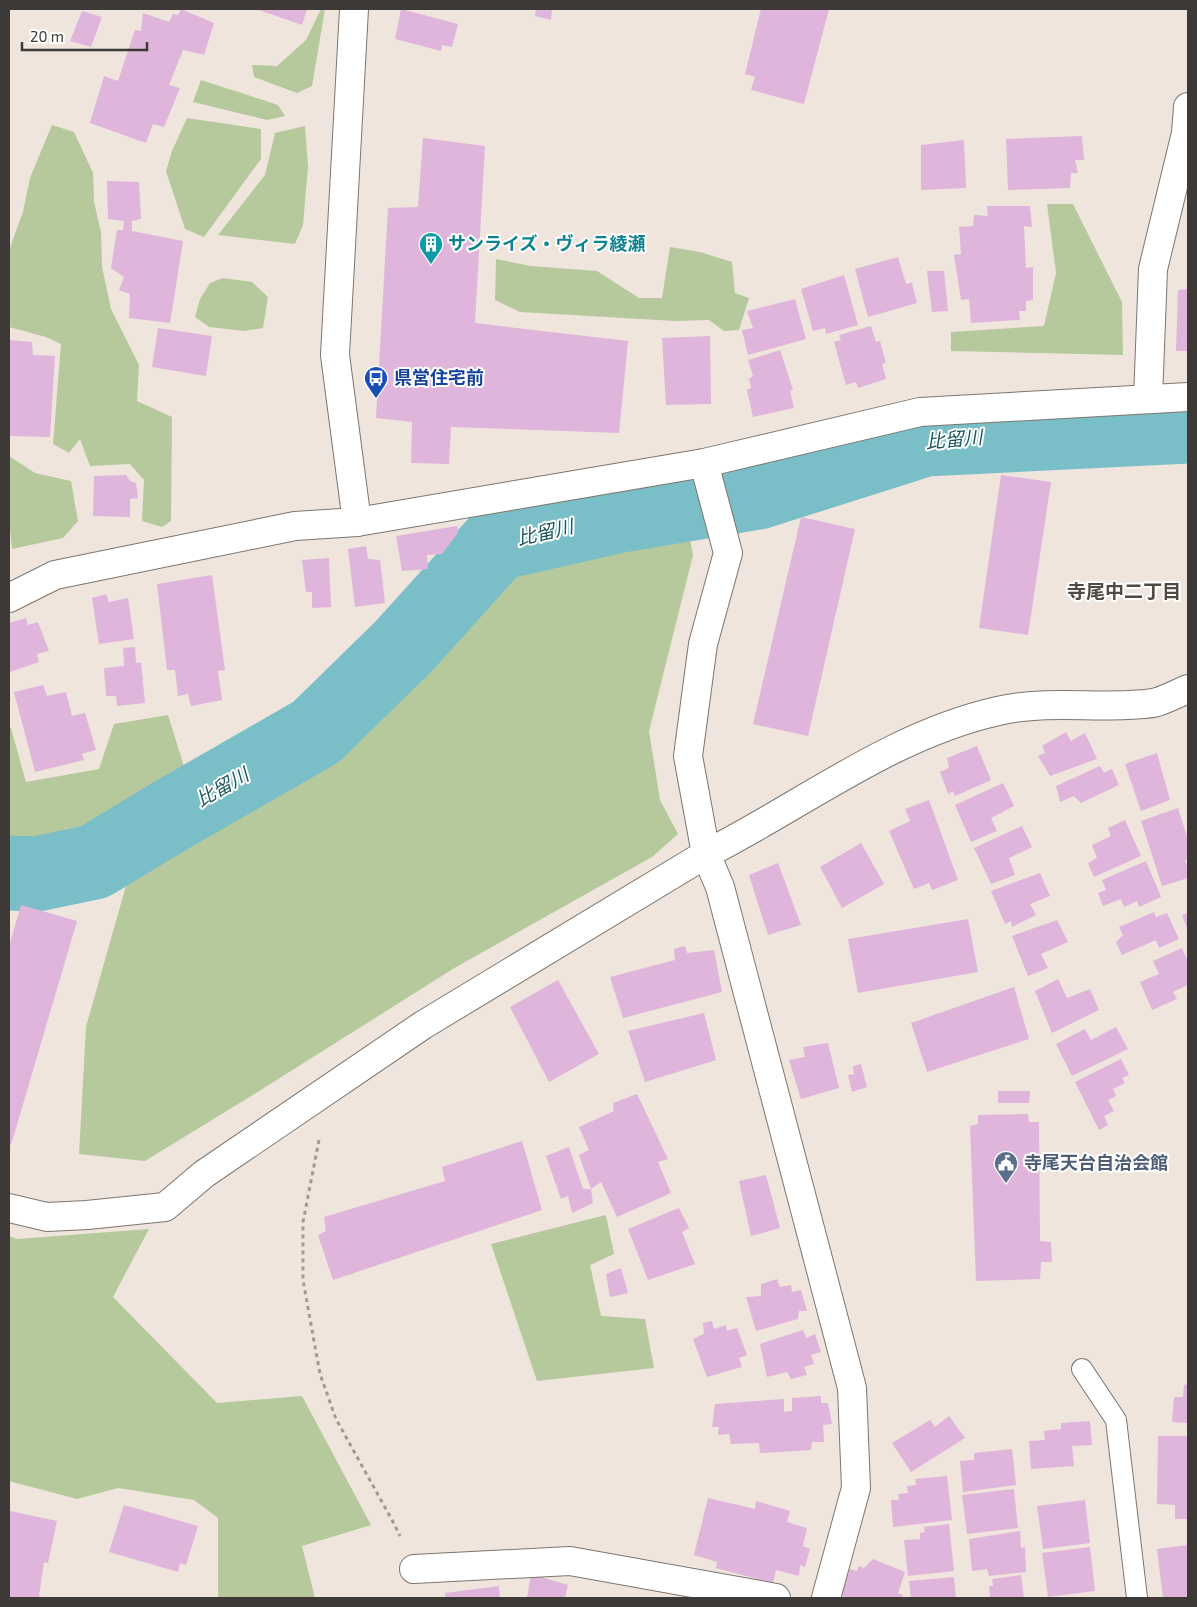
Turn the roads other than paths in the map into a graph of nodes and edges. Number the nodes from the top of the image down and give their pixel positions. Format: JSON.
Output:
{"nodes":[{"id":1,"x":354,"y":9,"type":"edge"},
{"id":2,"x":1188,"y":107,"type":"edge"},
{"id":3,"x":1188,"y":397,"type":"edge"},
{"id":4,"x":1148,"y":399,"type":"junction"},
{"id":5,"x":705,"y":469,"type":"junction"},
{"id":6,"x":357,"y":522,"type":"junction"},
{"id":7,"x":9,"y":598,"type":"edge"},
{"id":8,"x":1188,"y":689,"type":"edge"},
{"id":9,"x":706,"y":854,"type":"junction"},
{"id":10,"x":9,"y":1208,"type":"edge"},
{"id":11,"x":1082,"y":1369,"type":"dead end"},
{"id":12,"x":414,"y":1569,"type":"road end"},
{"id":13,"x":776,"y":1598,"type":"edge"},
{"id":14,"x":826,"y":1598,"type":"edge"},
{"id":15,"x":1137,"y":1598,"type":"edge"}],
"edges":[{"from":1,"to":6,"type":"street"},
{"from":2,"to":4,"type":"street"},
{"from":3,"to":4,"type":"street"},
{"from":4,"to":5,"type":"street"},
{"from":5,"to":6,"type":"street"},
{"from":5,"to":9,"type":"street"},
{"from":6,"to":7,"type":"street"},
{"from":8,"to":9,"type":"street"},
{"from":9,"to":10,"type":"street"},
{"from":9,"to":14,"type":"street"},
{"from":11,"to":15,"type":"lane"},
{"from":12,"to":13,"type":"street"}]}
